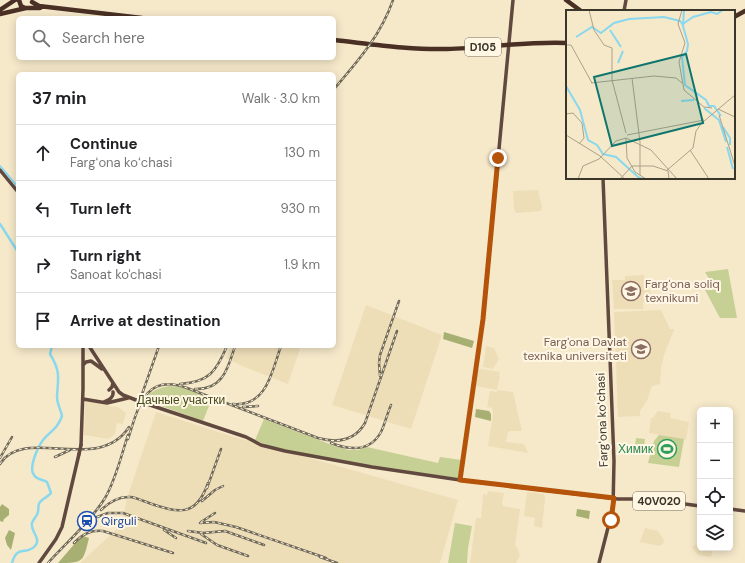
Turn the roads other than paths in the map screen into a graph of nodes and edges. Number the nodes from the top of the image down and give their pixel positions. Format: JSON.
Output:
{"nodes":[{"id":1,"x":15,"y":0,"type":"edge"},
{"id":2,"x":19,"y":0,"type":"edge"},
{"id":3,"x":513,"y":0,"type":"edge"},
{"id":4,"x":564,"y":0,"type":"edge"},
{"id":5,"x":627,"y":0,"type":"edge"},
{"id":6,"x":32,"y":1,"type":"edge"},
{"id":7,"x":26,"y":8,"type":"junction"},
{"id":8,"x":60,"y":9,"type":"junction"},
{"id":9,"x":0,"y":10,"type":"edge"},
{"id":10,"x":577,"y":10,"type":"edge"},
{"id":11,"x":580,"y":10,"type":"edge"},
{"id":12,"x":625,"y":10,"type":"edge"},
{"id":13,"x":745,"y":10,"type":"edge"},
{"id":14,"x":0,"y":14,"type":"edge"},
{"id":15,"x":736,"y":15,"type":"edge"},
{"id":16,"x":124,"y":16,"type":"edge"},
{"id":17,"x":336,"y":40,"type":"edge"},
{"id":18,"x":566,"y":43,"type":"edge"},
{"id":19,"x":509,"y":45,"type":"junction"},
{"id":20,"x":0,"y":170,"type":"edge"},
{"id":21,"x":604,"y":179,"type":"edge"},
{"id":22,"x":16,"y":190,"type":"edge"},
{"id":23,"x":83,"y":348,"type":"edge"},
{"id":24,"x":90,"y":348,"type":"edge"},
{"id":25,"x":83,"y":365,"type":"junction"},
{"id":26,"x":106,"y":372,"type":"junction"},
{"id":27,"x":112,"y":382,"type":"junction"},
{"id":28,"x":109,"y":390,"type":"dead end"},
{"id":29,"x":113,"y":392,"type":"dead end"},
{"id":30,"x":129,"y":398,"type":"junction"},
{"id":31,"x":83,"y":399,"type":"junction"},
{"id":32,"x":103,"y":403,"type":"junction"},
{"id":33,"x":460,"y":480,"type":"junction"},
{"id":34,"x":614,"y":498,"type":"junction"},
{"id":35,"x":697,"y":505,"type":"edge"},
{"id":36,"x":697,"y":505,"type":"edge"},
{"id":37,"x":733,"y":510,"type":"edge"},
{"id":38,"x":745,"y":512,"type":"edge"},
{"id":39,"x":39,"y":563,"type":"edge"},
{"id":40,"x":600,"y":563,"type":"edge"}],
"edges":[{"from":1,"to":9,"type":"highway"},
{"from":2,"to":7,"type":"highway"},
{"from":3,"to":19,"type":"main road"},
{"from":4,"to":10,"type":"highway"},
{"from":4,"to":11,"type":"highway"},
{"from":5,"to":12,"type":"main road"},
{"from":6,"to":7,"type":"highway"},
{"from":6,"to":8,"type":"highway"},
{"from":7,"to":8,"type":"highway"},
{"from":7,"to":14,"type":"highway"},
{"from":8,"to":16,"type":"highway"},
{"from":13,"to":15,"type":"highway"},
{"from":17,"to":19,"type":"highway","number":"D105"},
{"from":18,"to":19,"type":"highway","number":"D105"},
{"from":19,"to":33,"type":"main road"},
{"from":20,"to":22,"type":"main road"},
{"from":21,"to":34,"type":"main road","name":"Fargʻona koʻchasi"},
{"from":23,"to":25,"type":"main road"},
{"from":24,"to":26,"type":"main road"},
{"from":25,"to":26,"type":"main road"},
{"from":25,"to":31,"type":"main road"},
{"from":26,"to":27,"type":"main road"},
{"from":27,"to":28,"type":"main road"},
{"from":27,"to":30,"type":"main road"},
{"from":29,"to":32,"type":"main road"},
{"from":30,"to":32,"type":"main road"},
{"from":30,"to":33,"type":"main road","bridge":true},
{"from":31,"to":32,"type":"main road"},
{"from":31,"to":39,"type":"main road","bridge":true},
{"from":33,"to":34,"type":"main road"},
{"from":34,"to":35,"type":"main road","number":"40V020"},
{"from":34,"to":36,"type":"main road","number":"40V020"},
{"from":34,"to":40,"type":"main road","name":"Fargʻona koʻchasi"},
{"from":37,"to":38,"type":"main road"}]}
